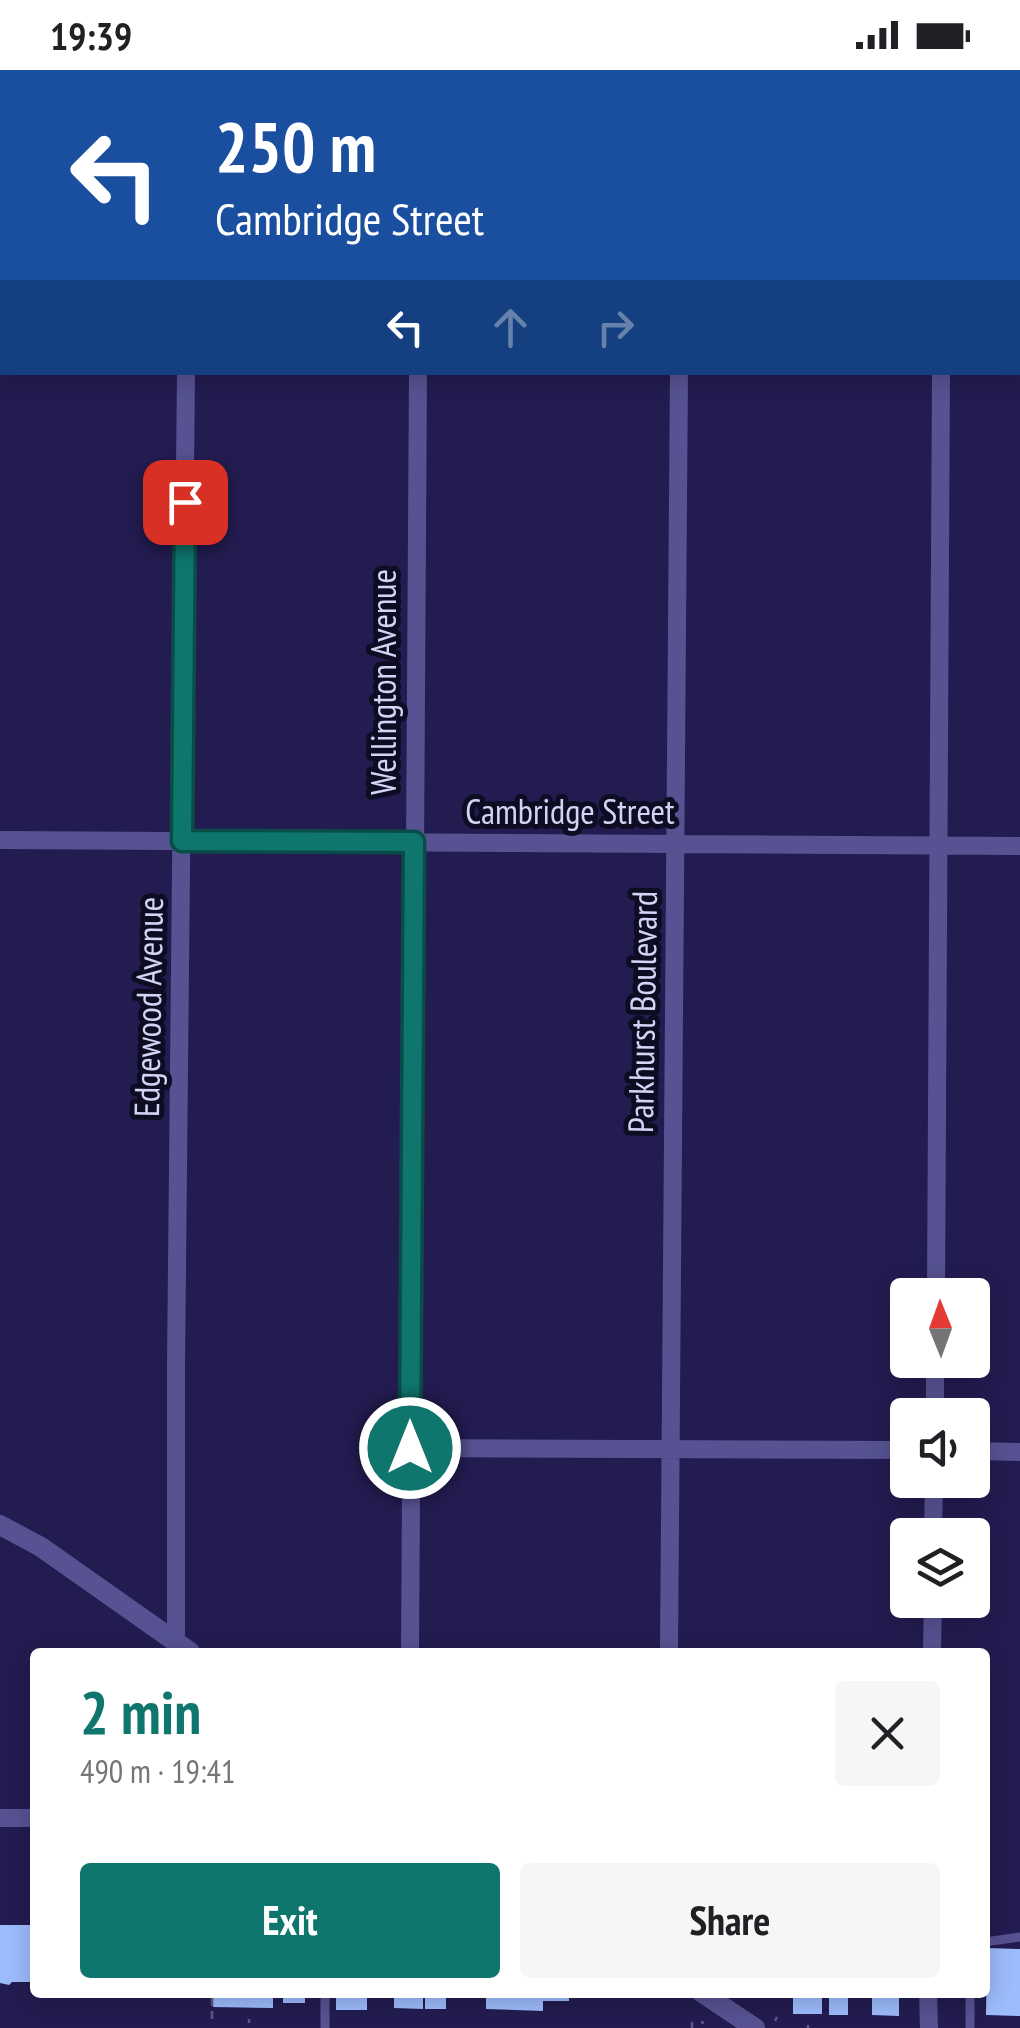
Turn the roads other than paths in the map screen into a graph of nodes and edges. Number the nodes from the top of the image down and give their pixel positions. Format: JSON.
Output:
{"nodes":[{"id":1,"x":186,"y":375,"type":"edge"},
{"id":2,"x":418,"y":375,"type":"edge"},
{"id":3,"x":679,"y":375,"type":"edge"},
{"id":4,"x":941,"y":375,"type":"edge"},
{"id":5,"x":0,"y":840,"type":"edge"},
{"id":6,"x":182,"y":841,"type":"junction"},
{"id":7,"x":414,"y":842,"type":"junction"},
{"id":8,"x":676,"y":844,"type":"junction"},
{"id":9,"x":939,"y":846,"type":"junction"},
{"id":10,"x":1020,"y":846,"type":"edge"},
{"id":11,"x":936,"y":1278,"type":"edge"},
{"id":12,"x":410,"y":1448,"type":"junction"},
{"id":13,"x":672,"y":1449,"type":"junction"},
{"id":14,"x":890,"y":1450,"type":"edge"},
{"id":15,"x":990,"y":1451,"type":"edge"},
{"id":16,"x":1020,"y":1452,"type":"edge"},
{"id":17,"x":0,"y":1525,"type":"edge"},
{"id":18,"x":932,"y":1618,"type":"edge"},
{"id":19,"x":183,"y":1648,"type":"edge"},
{"id":20,"x":410,"y":1648,"type":"edge"},
{"id":21,"x":670,"y":1648,"type":"edge"},
{"id":22,"x":932,"y":1648,"type":"edge"},
{"id":23,"x":0,"y":1818,"type":"edge"},
{"id":24,"x":30,"y":1818,"type":"edge"},
{"id":25,"x":1020,"y":1937,"type":"edge"},
{"id":26,"x":990,"y":1941,"type":"edge"},
{"id":27,"x":325,"y":1998,"type":"edge"},
{"id":28,"x":715,"y":1998,"type":"edge"},
{"id":29,"x":928,"y":1998,"type":"edge"},
{"id":30,"x":970,"y":1998,"type":"edge"},
{"id":31,"x":769,"y":2022,"type":"edge"},
{"id":32,"x":325,"y":2028,"type":"edge"},
{"id":33,"x":929,"y":2028,"type":"edge"},
{"id":34,"x":970,"y":2028,"type":"edge"}],
"edges":[{"from":1,"to":6,"type":"street","name":"Edgewood Avenue"},
{"from":2,"to":7,"type":"street","name":"Wellington Avenue"},
{"from":3,"to":8,"type":"street","name":"Parkhurst Boulevard"},
{"from":4,"to":9,"type":"street"},
{"from":5,"to":6,"type":"street","name":"Cambridge Street"},
{"from":6,"to":7,"type":"street","name":"Cambridge Street"},
{"from":6,"to":19,"type":"street","name":"Edgewood Avenue"},
{"from":7,"to":8,"type":"street","name":"Cambridge Street"},
{"from":7,"to":12,"type":"street","name":"Wellington Avenue"},
{"from":8,"to":9,"type":"street","name":"Cambridge Street"},
{"from":8,"to":13,"type":"street","name":"Parkhurst Boulevard"},
{"from":9,"to":10,"type":"street","name":"Cambridge Street"},
{"from":9,"to":11,"type":"street"},
{"from":12,"to":13,"type":"street"},
{"from":12,"to":20,"type":"street","name":"Wellington Avenue"},
{"from":13,"to":14,"type":"street"},
{"from":13,"to":21,"type":"street","name":"Parkhurst Boulevard"},
{"from":15,"to":16,"type":"street"},
{"from":17,"to":19,"type":"street"},
{"from":18,"to":22,"type":"street"},
{"from":23,"to":24,"type":"street"},
{"from":25,"to":26,"type":"lane"},
{"from":27,"to":32,"type":"lane"},
{"from":28,"to":31,"type":"street"},
{"from":29,"to":33,"type":"street"},
{"from":30,"to":34,"type":"lane"}]}
